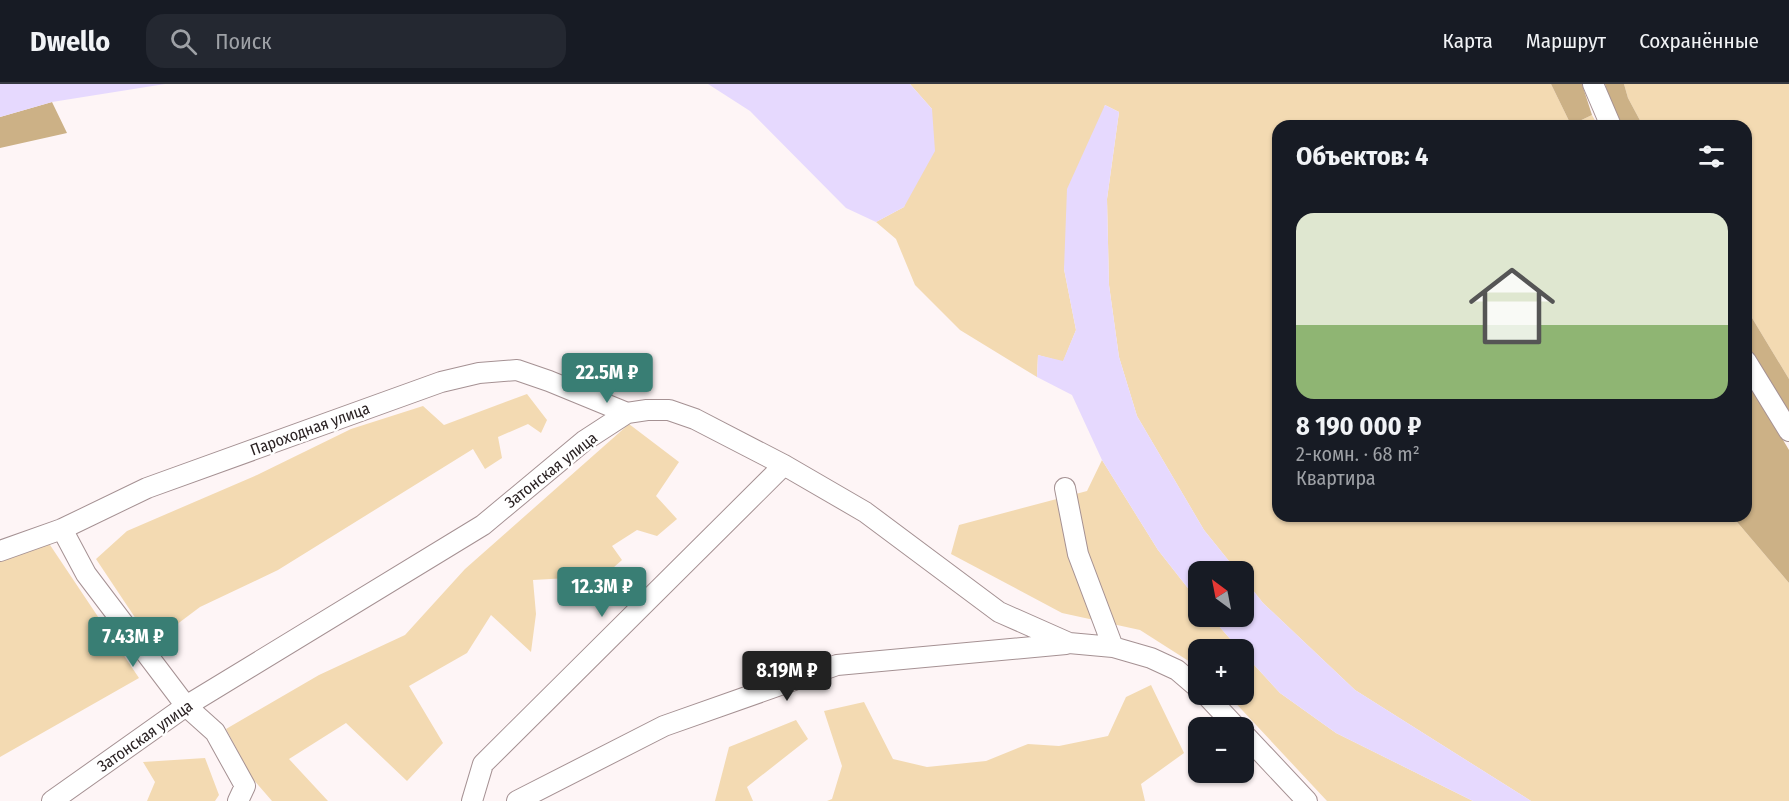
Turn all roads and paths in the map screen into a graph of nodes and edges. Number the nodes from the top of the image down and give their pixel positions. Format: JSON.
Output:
{"nodes":[{"id":1,"x":1593,"y":84,"type":"edge"},
{"id":2,"x":1608,"y":120,"type":"edge"},
{"id":3,"x":1752,"y":371,"type":"edge"},
{"id":4,"x":627,"y":413,"type":"junction"},
{"id":5,"x":1789,"y":431,"type":"edge"},
{"id":6,"x":784,"y":465,"type":"junction"},
{"id":7,"x":1065,"y":488,"type":"dead end"},
{"id":8,"x":62,"y":529,"type":"junction"},
{"id":9,"x":0,"y":551,"type":"edge"},
{"id":10,"x":1069,"y":644,"type":"junction"},
{"id":11,"x":1113,"y":647,"type":"junction"},
{"id":12,"x":1188,"y":679,"type":"edge"},
{"id":13,"x":1215,"y":705,"type":"edge"},
{"id":14,"x":186,"y":706,"type":"junction"},
{"id":15,"x":1227,"y":717,"type":"edge"},
{"id":16,"x":1254,"y":745,"type":"edge"},
{"id":17,"x":1301,"y":798,"type":"edge"},
{"id":18,"x":52,"y":801,"type":"edge"},
{"id":19,"x":238,"y":801,"type":"edge"},
{"id":20,"x":472,"y":801,"type":"edge"},
{"id":21,"x":517,"y":801,"type":"edge"}],
"edges":[{"from":1,"to":2,"type":"street"},
{"from":3,"to":5,"type":"street"},
{"from":4,"to":6,"type":"street","name":"Затонская улица"},
{"from":4,"to":8,"type":"street","name":"Пароходная улица"},
{"from":4,"to":14,"type":"street","name":"Затонская улица"},
{"from":6,"to":10,"type":"street","name":"Затонская улица"},
{"from":6,"to":20,"type":"street"},
{"from":7,"to":11,"type":"street"},
{"from":8,"to":9,"type":"street","name":"Пароходная улица"},
{"from":8,"to":14,"type":"street"},
{"from":10,"to":11,"type":"street","name":"Затонская улица"},
{"from":10,"to":21,"type":"street"},
{"from":11,"to":12,"type":"street","name":"Затонская улица"},
{"from":13,"to":15,"type":"street"},
{"from":14,"to":18,"type":"street","name":"Затонская улица"},
{"from":14,"to":19,"type":"street"},
{"from":16,"to":17,"type":"street"}]}
